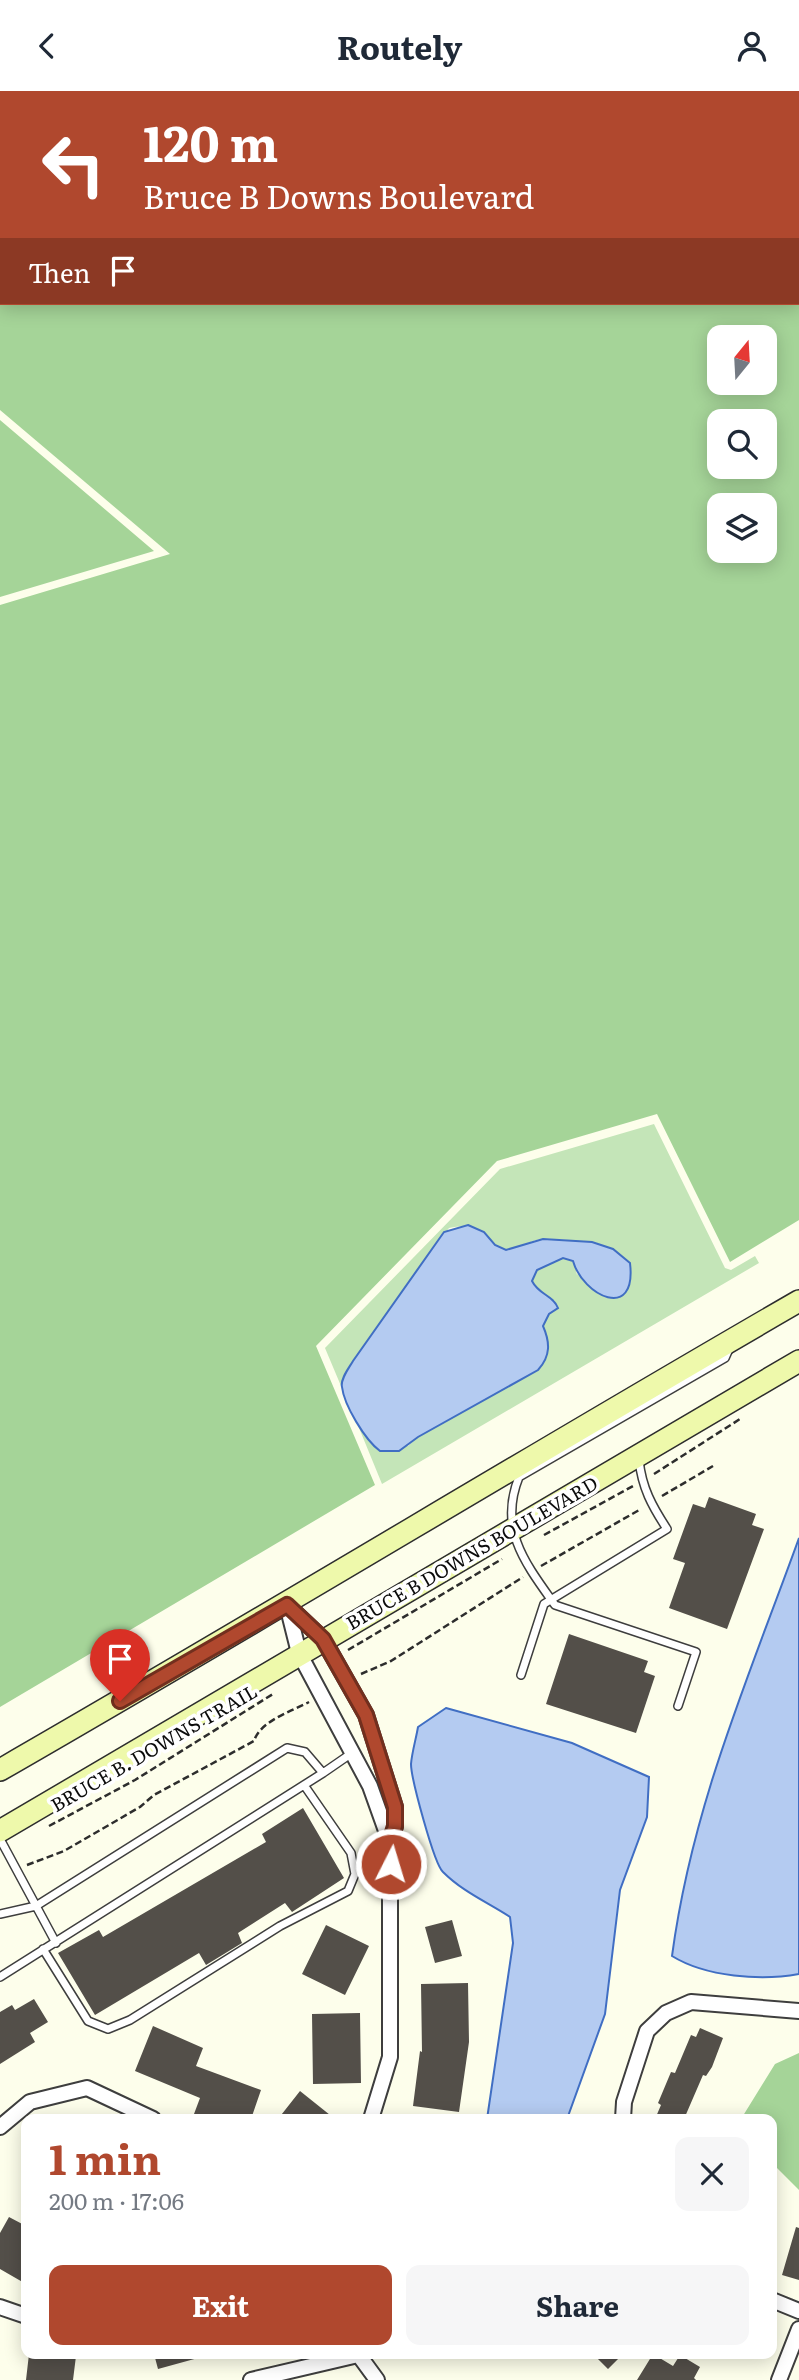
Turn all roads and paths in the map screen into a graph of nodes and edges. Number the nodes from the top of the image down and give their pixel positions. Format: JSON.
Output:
{"nodes":[{"id":1,"x":799,"y":1301,"type":"edge"},
{"id":2,"x":733,"y":1339,"type":"junction"},
{"id":3,"x":799,"y":1361,"type":"edge"},
{"id":4,"x":746,"y":1416,"type":"dead end"},
{"id":5,"x":639,"y":1456,"type":"junction"},
{"id":6,"x":713,"y":1466,"type":"dead end"},
{"id":7,"x":641,"y":1481,"type":"junction"},
{"id":8,"x":650,"y":1504,"type":"junction"},
{"id":9,"x":511,"y":1530,"type":"junction"},
{"id":10,"x":544,"y":1535,"type":"dead end"},
{"id":11,"x":503,"y":1559,"type":"dead end"},
{"id":12,"x":533,"y":1571,"type":"junction"},
{"id":13,"x":551,"y":1600,"type":"junction"},
{"id":14,"x":287,"y":1605,"type":"junction"},
{"id":15,"x":323,"y":1639,"type":"junction"},
{"id":16,"x":348,"y":1650,"type":"dead end"},
{"id":17,"x":299,"y":1653,"type":"junction"},
{"id":18,"x":521,"y":1675,"type":"dead end"},
{"id":19,"x":346,"y":1680,"type":"junction"},
{"id":20,"x":281,"y":1689,"type":"dead end"},
{"id":21,"x":322,"y":1695,"type":"junction"},
{"id":22,"x":678,"y":1706,"type":"dead end"},
{"id":23,"x":352,"y":1753,"type":"junction"},
{"id":24,"x":0,"y":1770,"type":"edge"},
{"id":25,"x":323,"y":1773,"type":"junction"},
{"id":26,"x":304,"y":1785,"type":"junction"},
{"id":27,"x":0,"y":1831,"type":"edge"},
{"id":28,"x":39,"y":1831,"type":"dead end"},
{"id":29,"x":0,"y":1839,"type":"edge"},
{"id":30,"x":390,"y":1842,"type":"junction"},
{"id":31,"x":16,"y":1870,"type":"junction"},
{"id":32,"x":36,"y":1906,"type":"junction"},
{"id":33,"x":0,"y":1914,"type":"edge"},
{"id":34,"x":56,"y":1943,"type":"junction"},
{"id":35,"x":43,"y":1949,"type":"junction"},
{"id":36,"x":0,"y":1977,"type":"edge"},
{"id":37,"x":799,"y":2011,"type":"edge"},
{"id":38,"x":142,"y":2114,"type":"edge"},
{"id":39,"x":373,"y":2114,"type":"edge"},
{"id":40,"x":623,"y":2114,"type":"edge"},
{"id":41,"x":0,"y":2127,"type":"edge"},
{"id":42,"x":777,"y":2302,"type":"edge"},
{"id":43,"x":0,"y":2307,"type":"edge"},
{"id":44,"x":799,"y":2311,"type":"edge"},
{"id":45,"x":21,"y":2314,"type":"edge"},
{"id":46,"x":799,"y":2329,"type":"edge"},
{"id":47,"x":337,"y":2359,"type":"edge"},
{"id":48,"x":362,"y":2359,"type":"edge"},
{"id":49,"x":793,"y":2362,"type":"edge"},
{"id":50,"x":251,"y":2380,"type":"edge"},
{"id":51,"x":377,"y":2380,"type":"edge"},
{"id":52,"x":779,"y":2380,"type":"edge"}],
"edges":[{"from":1,"to":2,"type":"main road"},
{"from":2,"to":9,"type":"lane"},
{"from":2,"to":14,"type":"main road"},
{"from":3,"to":5,"type":"main road","name":"BRUCE B DOWNS BOULEVARD"},
{"from":4,"to":7,"type":"path"},
{"from":5,"to":7,"type":"lane"},
{"from":5,"to":9,"type":"main road","name":"BRUCE B DOWNS BOULEVARD"},
{"from":6,"to":8,"type":"path"},
{"from":7,"to":8,"type":"lane"},
{"from":7,"to":10,"type":"path"},
{"from":8,"to":12,"type":"path"},
{"from":8,"to":13,"type":"lane"},
{"from":9,"to":12,"type":"lane"},
{"from":9,"to":15,"type":"main road","name":"BRUCE B DOWNS BOULEVARD"},
{"from":11,"to":16,"type":"path"},
{"from":12,"to":13,"type":"lane"},
{"from":12,"to":19,"type":"path"},
{"from":13,"to":18,"type":"lane"},
{"from":13,"to":22,"type":"lane"},
{"from":14,"to":15,"type":"street"},
{"from":14,"to":17,"type":"street"},
{"from":14,"to":24,"type":"main road"},
{"from":15,"to":17,"type":"main road","name":"BRUCE B DOWNS BOULEVARD"},
{"from":15,"to":19,"type":"street"},
{"from":17,"to":21,"type":"street"},
{"from":17,"to":27,"type":"main road","name":"BRUCE B DOWNS BOULEVARD"},
{"from":19,"to":30,"type":"street"},
{"from":20,"to":28,"type":"path","name":"BRUCE B. DOWNS TRAIL"},
{"from":21,"to":23,"type":"street"},
{"from":21,"to":31,"type":"path"},
{"from":23,"to":25,"type":"lane"},
{"from":23,"to":30,"type":"street"},
{"from":25,"to":26,"type":"lane"},
{"from":25,"to":32,"type":"lane"},
{"from":26,"to":34,"type":"lane"},
{"from":26,"to":35,"type":"lane"},
{"from":29,"to":31,"type":"lane"},
{"from":30,"to":39,"type":"street"},
{"from":31,"to":32,"type":"lane"},
{"from":32,"to":33,"type":"lane"},
{"from":32,"to":34,"type":"lane"},
{"from":34,"to":35,"type":"lane"},
{"from":35,"to":36,"type":"lane"},
{"from":37,"to":40,"type":"street"},
{"from":38,"to":41,"type":"street"},
{"from":42,"to":44,"type":"street"},
{"from":43,"to":45,"type":"street"},
{"from":46,"to":49,"type":"street"},
{"from":47,"to":50,"type":"street"},
{"from":48,"to":51,"type":"street"},
{"from":49,"to":52,"type":"street"}]}
